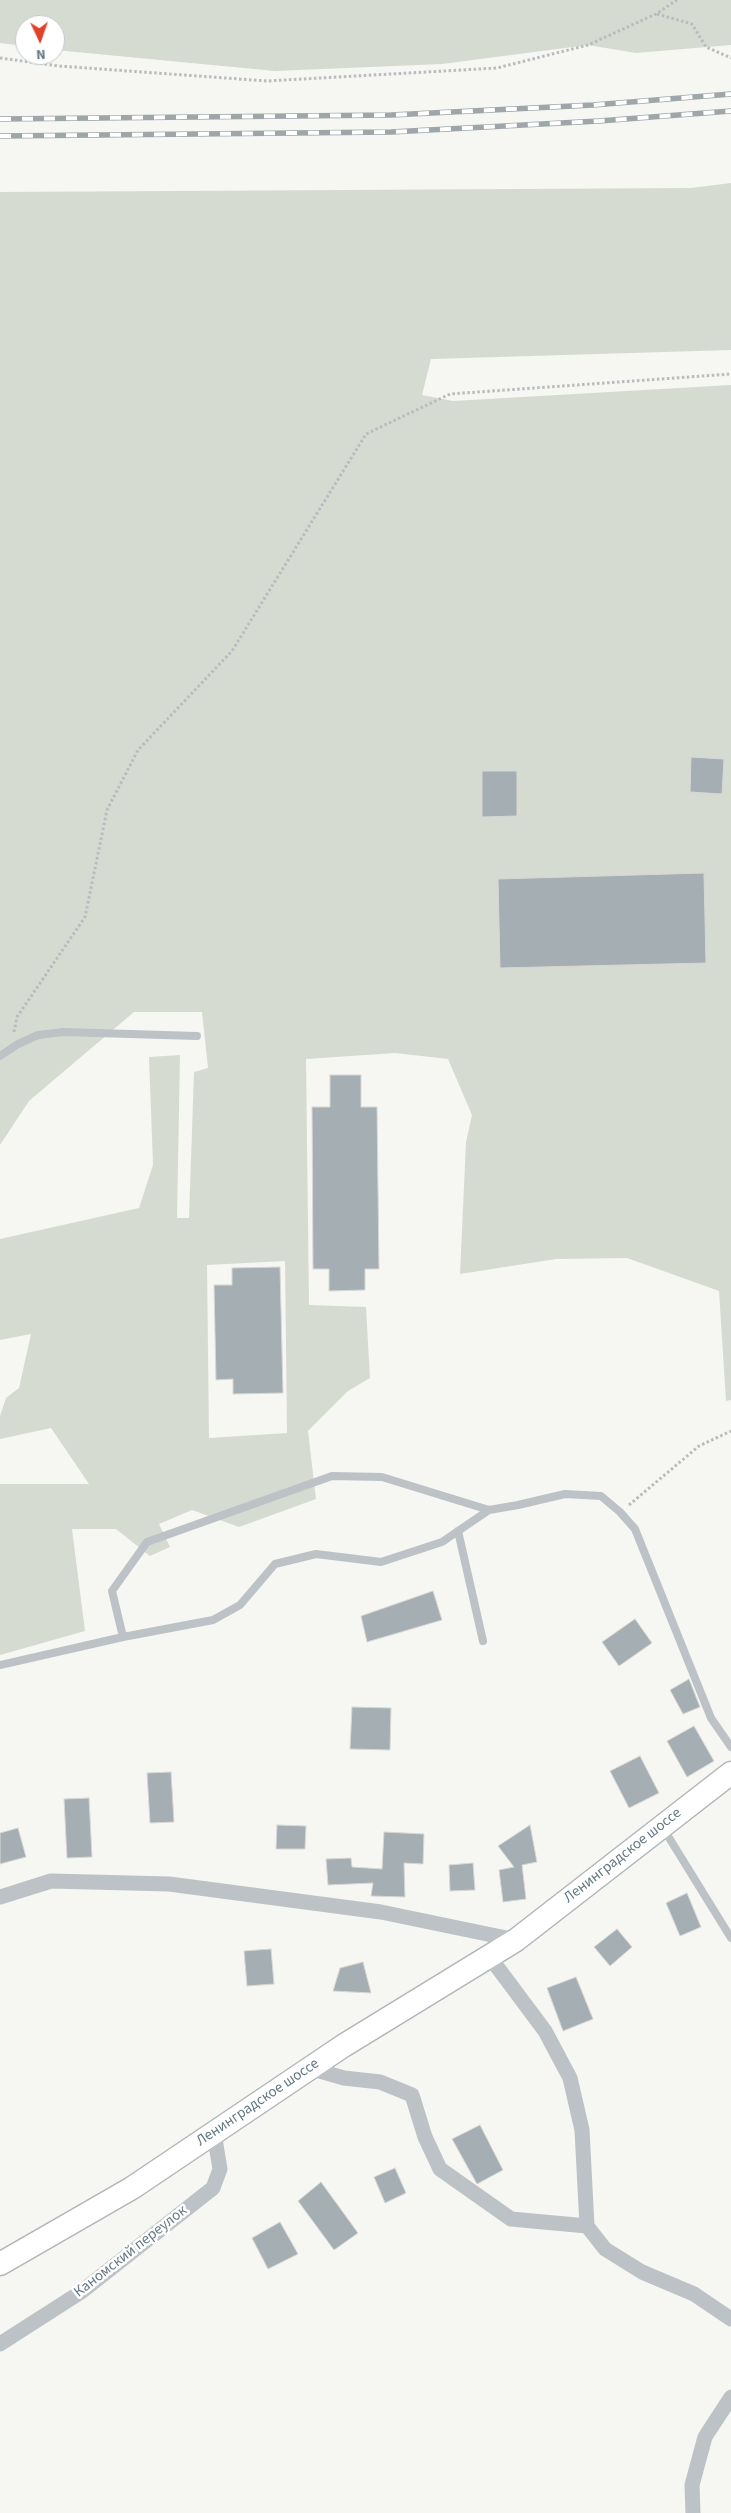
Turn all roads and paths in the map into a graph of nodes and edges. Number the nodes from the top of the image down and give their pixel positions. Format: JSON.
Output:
{"nodes":[{"id":1,"x":676,"y":0,"type":"edge"},
{"id":2,"x":656,"y":14,"type":"junction"},
{"id":3,"x":0,"y":58,"type":"edge"},
{"id":4,"x":731,"y":58,"type":"edge"},
{"id":5,"x":731,"y":374,"type":"edge"},
{"id":6,"x":197,"y":1036,"type":"dead end"},
{"id":7,"x":12,"y":1048,"type":"junction"},
{"id":8,"x":0,"y":1056,"type":"edge"},
{"id":9,"x":731,"y":1431,"type":"edge"},
{"id":10,"x":489,"y":1510,"type":"junction"},
{"id":11,"x":620,"y":1512,"type":"junction"},
{"id":12,"x":458,"y":1530,"type":"junction"},
{"id":13,"x":124,"y":1637,"type":"junction"},
{"id":14,"x":483,"y":1641,"type":"dead end"},
{"id":15,"x":0,"y":1665,"type":"edge"},
{"id":16,"x":731,"y":1747,"type":"edge"},
{"id":17,"x":731,"y":1773,"type":"edge"},
{"id":18,"x":662,"y":1826,"type":"junction"},
{"id":19,"x":0,"y":1897,"type":"edge"},
{"id":20,"x":731,"y":1938,"type":"edge"},
{"id":21,"x":516,"y":1940,"type":"junction"},
{"id":22,"x":488,"y":1956,"type":"junction"},
{"id":23,"x":309,"y":2068,"type":"junction"},
{"id":24,"x":214,"y":2133,"type":"junction"},
{"id":25,"x":587,"y":2226,"type":"junction"},
{"id":26,"x":0,"y":2264,"type":"edge"},
{"id":27,"x":731,"y":2319,"type":"edge"},
{"id":28,"x":0,"y":2344,"type":"edge"},
{"id":29,"x":731,"y":2397,"type":"edge"},
{"id":30,"x":693,"y":2513,"type":"edge"}],
"edges":[{"from":1,"to":2,"type":"path"},
{"from":2,"to":3,"type":"path"},
{"from":2,"to":4,"type":"path"},
{"from":5,"to":7,"type":"path"},
{"from":6,"to":7,"type":"lane"},
{"from":7,"to":8,"type":"lane"},
{"from":9,"to":11,"type":"path"},
{"from":10,"to":11,"type":"lane"},
{"from":10,"to":12,"type":"lane"},
{"from":10,"to":13,"type":"lane"},
{"from":11,"to":16,"type":"lane"},
{"from":12,"to":13,"type":"lane"},
{"from":12,"to":14,"type":"lane"},
{"from":13,"to":15,"type":"lane"},
{"from":17,"to":18,"type":"main road","name":"Ленинградское шоссе"},
{"from":18,"to":20,"type":"lane"},
{"from":18,"to":21,"type":"main road","name":"Ленинградское шоссе"},
{"from":19,"to":21,"type":"street"},
{"from":21,"to":22,"type":"main road","name":"Ленинградское шоссе"},
{"from":22,"to":23,"type":"main road","name":"Ленинградское шоссе"},
{"from":22,"to":25,"type":"street"},
{"from":23,"to":24,"type":"main road","name":"Ленинградское шоссе"},
{"from":23,"to":25,"type":"street"},
{"from":24,"to":26,"type":"main road","name":"Ленинградское шоссе"},
{"from":24,"to":28,"type":"street","name":"Каномский переулок"},
{"from":25,"to":27,"type":"street"},
{"from":29,"to":30,"type":"street"}]}
